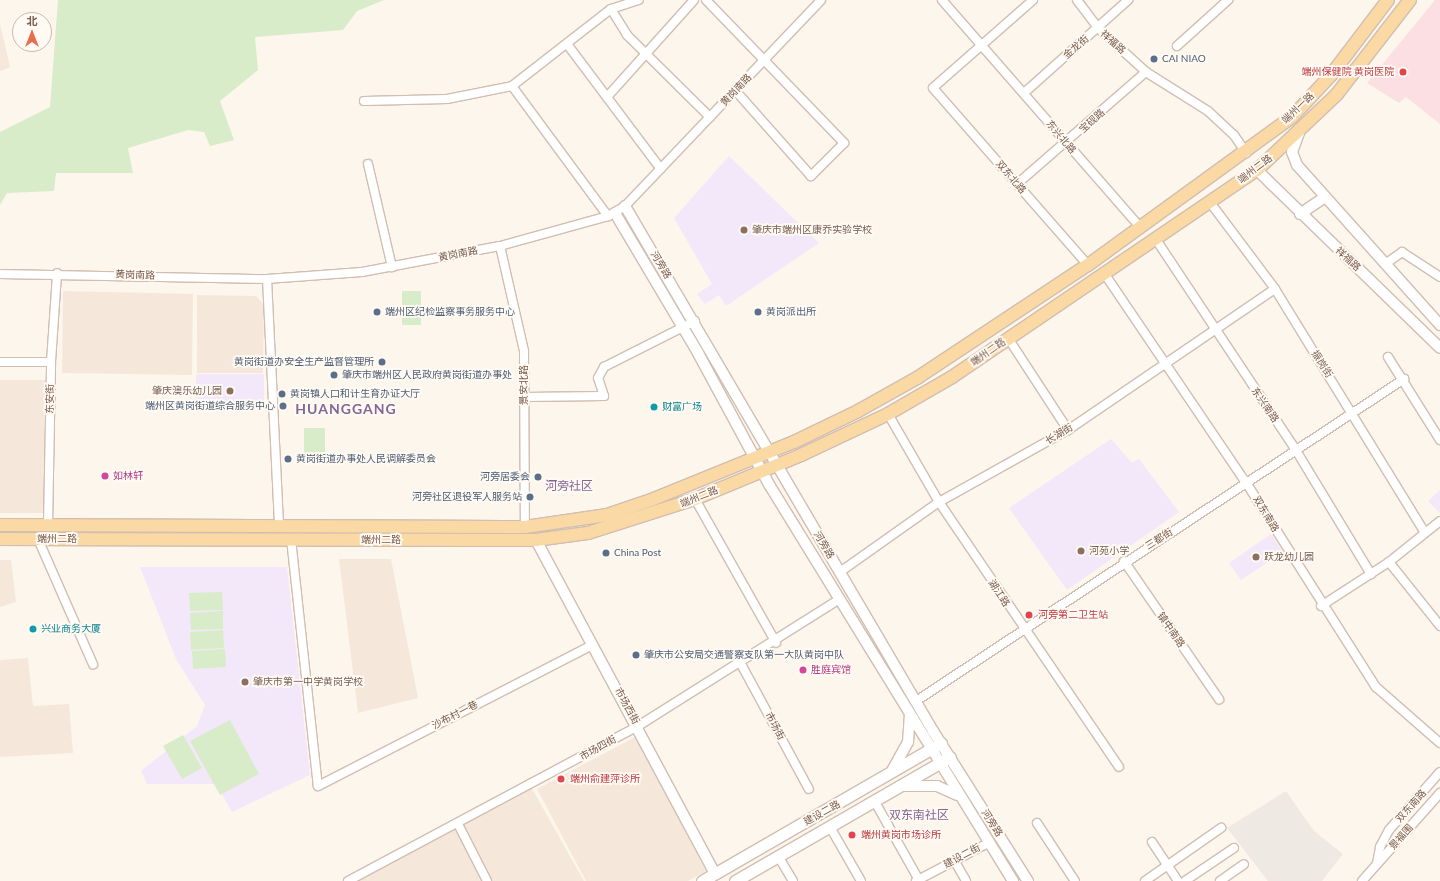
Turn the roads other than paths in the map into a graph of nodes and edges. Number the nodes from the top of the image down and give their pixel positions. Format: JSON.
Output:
{"nodes":[{"id":1,"x":639,"y":0,"type":"edge"},
{"id":2,"x":694,"y":0,"type":"edge"},
{"id":3,"x":706,"y":0,"type":"edge"},
{"id":4,"x":820,"y":0,"type":"edge"},
{"id":5,"x":942,"y":0,"type":"edge"},
{"id":6,"x":1033,"y":0,"type":"edge"},
{"id":7,"x":1077,"y":0,"type":"edge"},
{"id":8,"x":1128,"y":0,"type":"edge"},
{"id":9,"x":1228,"y":0,"type":"edge"},
{"id":10,"x":1388,"y":0,"type":"edge"},
{"id":11,"x":1410,"y":0,"type":"edge"},
{"id":12,"x":611,"y":9,"type":"junction"},
{"id":13,"x":1098,"y":28,"type":"junction"},
{"id":14,"x":567,"y":44,"type":"junction"},
{"id":15,"x":982,"y":46,"type":"junction"},
{"id":16,"x":1177,"y":46,"type":"dead end"},
{"id":17,"x":646,"y":54,"type":"junction"},
{"id":18,"x":766,"y":58,"type":"junction"},
{"id":19,"x":1146,"y":72,"type":"junction"},
{"id":20,"x":512,"y":86,"type":"junction"},
{"id":21,"x":735,"y":90,"type":"junction"},
{"id":22,"x":1024,"y":93,"type":"junction"},
{"id":23,"x":606,"y":97,"type":"junction"},
{"id":24,"x":364,"y":101,"type":"dead end"},
{"id":25,"x":710,"y":117,"type":"junction"},
{"id":26,"x":1299,"y":133,"type":"junction"},
{"id":27,"x":1066,"y":144,"type":"junction"},
{"id":28,"x":1246,"y":153,"type":"junction"},
{"id":29,"x":368,"y":164,"type":"dead end"},
{"id":30,"x":660,"y":169,"type":"junction"},
{"id":31,"x":1257,"y":170,"type":"junction"},
{"id":32,"x":1017,"y":184,"type":"junction"},
{"id":33,"x":1325,"y":197,"type":"junction"},
{"id":34,"x":1209,"y":201,"type":"junction"},
{"id":35,"x":625,"y":206,"type":"junction"},
{"id":36,"x":1300,"y":214,"type":"junction"},
{"id":37,"x":612,"y":215,"type":"junction"},
{"id":38,"x":1141,"y":228,"type":"junction"},
{"id":39,"x":1155,"y":238,"type":"junction"},
{"id":40,"x":500,"y":246,"type":"junction"},
{"id":41,"x":1385,"y":264,"type":"junction"},
{"id":42,"x":1088,"y":265,"type":"junction"},
{"id":43,"x":392,"y":267,"type":"junction"},
{"id":44,"x":57,"y":273,"type":"junction"},
{"id":45,"x":1104,"y":273,"type":"junction"},
{"id":46,"x":0,"y":274,"type":"edge"},
{"id":47,"x":1440,"y":277,"type":"edge"},
{"id":48,"x":267,"y":279,"type":"junction"},
{"id":49,"x":1275,"y":289,"type":"junction"},
{"id":50,"x":695,"y":321,"type":"junction"},
{"id":51,"x":1440,"y":325,"type":"edge"},
{"id":52,"x":683,"y":327,"type":"junction"},
{"id":53,"x":1215,"y":331,"type":"junction"},
{"id":54,"x":1008,"y":338,"type":"junction"},
{"id":55,"x":1440,"y":348,"type":"edge"},
{"id":56,"x":1388,"y":357,"type":"dead end"},
{"id":57,"x":0,"y":362,"type":"edge"},
{"id":58,"x":51,"y":362,"type":"junction"},
{"id":59,"x":1166,"y":363,"type":"junction"},
{"id":60,"x":1404,"y":379,"type":"junction"},
{"id":61,"x":524,"y":397,"type":"junction"},
{"id":62,"x":1352,"y":411,"type":"junction"},
{"id":63,"x":888,"y":414,"type":"junction"},
{"id":64,"x":1068,"y":430,"type":"junction"},
{"id":65,"x":1440,"y":440,"type":"edge"},
{"id":66,"x":794,"y":442,"type":"junction"},
{"id":67,"x":769,"y":452,"type":"junction"},
{"id":68,"x":1297,"y":452,"type":"junction"},
{"id":69,"x":801,"y":455,"type":"junction"},
{"id":70,"x":754,"y":458,"type":"junction"},
{"id":71,"x":776,"y":465,"type":"junction"},
{"id":72,"x":762,"y":471,"type":"junction"},
{"id":73,"x":713,"y":474,"type":"junction"},
{"id":74,"x":1247,"y":484,"type":"junction"},
{"id":75,"x":718,"y":489,"type":"junction"},
{"id":76,"x":695,"y":499,"type":"junction"},
{"id":77,"x":939,"y":502,"type":"junction"},
{"id":78,"x":1440,"y":521,"type":"edge"},
{"id":79,"x":0,"y":525,"type":"edge"},
{"id":80,"x":48,"y":525,"type":"junction"},
{"id":81,"x":279,"y":526,"type":"junction"},
{"id":82,"x":525,"y":527,"type":"junction"},
{"id":83,"x":1425,"y":533,"type":"junction"},
{"id":84,"x":0,"y":539,"type":"edge"},
{"id":85,"x":38,"y":539,"type":"junction"},
{"id":86,"x":291,"y":539,"type":"junction"},
{"id":87,"x":536,"y":540,"type":"junction"},
{"id":88,"x":1124,"y":561,"type":"junction"},
{"id":89,"x":1389,"y":562,"type":"junction"},
{"id":90,"x":840,"y":572,"type":"junction"},
{"id":91,"x":1371,"y":574,"type":"junction"},
{"id":92,"x":840,"y":600,"type":"junction"},
{"id":93,"x":1322,"y":606,"type":"junction"},
{"id":94,"x":1440,"y":626,"type":"edge"},
{"id":95,"x":1023,"y":629,"type":"junction"},
{"id":96,"x":776,"y":643,"type":"junction"},
{"id":97,"x":592,"y":644,"type":"junction"},
{"id":98,"x":93,"y":664,"type":"dead end"},
{"id":99,"x":741,"y":664,"type":"junction"},
{"id":100,"x":1219,"y":699,"type":"dead end"},
{"id":101,"x":916,"y":701,"type":"junction"},
{"id":102,"x":910,"y":712,"type":"junction"},
{"id":103,"x":638,"y":726,"type":"junction"},
{"id":104,"x":941,"y":743,"type":"junction"},
{"id":105,"x":1440,"y":743,"type":"edge"},
{"id":106,"x":931,"y":749,"type":"junction"},
{"id":107,"x":950,"y":757,"type":"junction"},
{"id":108,"x":939,"y":764,"type":"junction"},
{"id":109,"x":1119,"y":768,"type":"dead end"},
{"id":110,"x":1440,"y":772,"type":"edge"},
{"id":111,"x":889,"y":773,"type":"junction"},
{"id":112,"x":902,"y":786,"type":"junction"},
{"id":113,"x":810,"y":789,"type":"dead end"},
{"id":114,"x":1440,"y":793,"type":"edge"},
{"id":115,"x":957,"y":795,"type":"junction"},
{"id":116,"x":854,"y":796,"type":"junction"},
{"id":117,"x":874,"y":802,"type":"junction"},
{"id":118,"x":862,"y":809,"type":"junction"},
{"id":119,"x":1037,"y":823,"type":"dead end"},
{"id":120,"x":458,"y":824,"type":"junction"},
{"id":121,"x":830,"y":827,"type":"junction"},
{"id":122,"x":1221,"y":828,"type":"dead end"},
{"id":123,"x":1152,"y":842,"type":"dead end"},
{"id":124,"x":988,"y":843,"type":"junction"},
{"id":125,"x":1234,"y":848,"type":"dead end"},
{"id":126,"x":778,"y":856,"type":"junction"},
{"id":127,"x":954,"y":860,"type":"junction"},
{"id":128,"x":1377,"y":863,"type":"junction"},
{"id":129,"x":1244,"y":864,"type":"dead end"},
{"id":130,"x":1168,"y":865,"type":"junction"},
{"id":131,"x":715,"y":874,"type":"junction"},
{"id":132,"x":917,"y":880,"type":"edge"},
{"id":133,"x":348,"y":881,"type":"edge"},
{"id":134,"x":487,"y":881,"type":"edge"},
{"id":135,"x":702,"y":881,"type":"edge"},
{"id":136,"x":735,"y":881,"type":"edge"},
{"id":137,"x":793,"y":881,"type":"edge"},
{"id":138,"x":861,"y":881,"type":"edge"},
{"id":139,"x":966,"y":881,"type":"edge"},
{"id":140,"x":1013,"y":881,"type":"edge"},
{"id":141,"x":1028,"y":881,"type":"edge"},
{"id":142,"x":1075,"y":881,"type":"edge"},
{"id":143,"x":1145,"y":881,"type":"edge"},
{"id":144,"x":1178,"y":881,"type":"edge"},
{"id":145,"x":1185,"y":881,"type":"edge"},
{"id":146,"x":1220,"y":881,"type":"edge"},
{"id":147,"x":1362,"y":881,"type":"edge"}],
"edges":[{"from":1,"to":12,"type":"street"},
{"from":2,"to":17,"type":"street"},
{"from":3,"to":18,"type":"street"},
{"from":4,"to":18,"type":"street","name":"黄岗南路"},
{"from":5,"to":15,"type":"street"},
{"from":6,"to":15,"type":"street"},
{"from":7,"to":13,"type":"street","name":"祥福路"},
{"from":8,"to":13,"type":"street","name":"金龙街"},
{"from":9,"to":16,"type":"street"},
{"from":10,"to":28,"type":"main road","name":"端州一路"},
{"from":11,"to":26,"type":"main road","name":"端州一路"},
{"from":12,"to":14,"type":"street"},
{"from":12,"to":17,"type":"street"},
{"from":13,"to":19,"type":"street","name":"祥福路"},
{"from":13,"to":22,"type":"street","name":"金龙街"},
{"from":14,"to":20,"type":"street"},
{"from":14,"to":23,"type":"street"},
{"from":15,"to":22,"type":"street","name":"东兴北路"},
{"from":15,"to":32,"type":"street","name":"双东北路"},
{"from":17,"to":23,"type":"street"},
{"from":17,"to":25,"type":"street"},
{"from":18,"to":21,"type":"street","name":"黄岗南路"},
{"from":18,"to":21,"type":"street"},
{"from":19,"to":27,"type":"street","name":"宝砚路"},
{"from":19,"to":28,"type":"street","name":"祥福路"},
{"from":20,"to":24,"type":"street"},
{"from":20,"to":37,"type":"street","name":"河旁路"},
{"from":21,"to":25,"type":"street","name":"黄岗南路"},
{"from":22,"to":27,"type":"street","name":"东兴北路"},
{"from":23,"to":30,"type":"street"},
{"from":25,"to":30,"type":"street","name":"黄岗南路"},
{"from":26,"to":31,"type":"main road","name":"端州二路"},
{"from":26,"to":33,"type":"street"},
{"from":27,"to":32,"type":"street","name":"宝砚路"},
{"from":27,"to":38,"type":"street","name":"东兴北路"},
{"from":28,"to":38,"type":"main road","name":"端州二路"},
{"from":29,"to":43,"type":"street"},
{"from":30,"to":35,"type":"street","name":"黄岗南路"},
{"from":31,"to":34,"type":"main road","name":"端州二路"},
{"from":31,"to":36,"type":"street","name":"祥福路"},
{"from":32,"to":42,"type":"street","name":"双东北路"},
{"from":33,"to":36,"type":"street"},
{"from":33,"to":41,"type":"street"},
{"from":34,"to":39,"type":"main road","name":"端州二路"},
{"from":34,"to":49,"type":"street","name":"振岗街"},
{"from":35,"to":37,"type":"street","name":"黄岗南路"},
{"from":35,"to":50,"type":"street","name":"河旁路"},
{"from":36,"to":55,"type":"street","name":"祥福路"},
{"from":37,"to":40,"type":"street","name":"黄岗南路"},
{"from":37,"to":52,"type":"street","name":"河旁路"},
{"from":38,"to":42,"type":"main road","name":"端州二路"},
{"from":39,"to":45,"type":"main road","name":"端州二路"},
{"from":39,"to":53,"type":"street","name":"东兴南路"},
{"from":40,"to":43,"type":"street","name":"黄岗南路"},
{"from":40,"to":61,"type":"street","name":"景安北路"},
{"from":41,"to":47,"type":"street"},
{"from":41,"to":51,"type":"street"},
{"from":42,"to":66,"type":"main road","name":"端州二路"},
{"from":43,"to":48,"type":"street","name":"黄岗南路"},
{"from":44,"to":46,"type":"street","name":"黄岗南路"},
{"from":44,"to":48,"type":"street","name":"黄岗南路"},
{"from":44,"to":58,"type":"street","name":"东安街"},
{"from":45,"to":54,"type":"main road","name":"端州二路"},
{"from":45,"to":59,"type":"street","name":"双东南路"},
{"from":48,"to":81,"type":"street"},
{"from":49,"to":53,"type":"street","name":"长湖街"},
{"from":49,"to":62,"type":"street","name":"振岗街"},
{"from":50,"to":52,"type":"street"},
{"from":50,"to":67,"type":"street","name":"河旁路"},
{"from":52,"to":61,"type":"street"},
{"from":52,"to":70,"type":"street","name":"河旁路"},
{"from":53,"to":59,"type":"street","name":"长湖街"},
{"from":53,"to":68,"type":"street","name":"东兴南路"},
{"from":54,"to":63,"type":"main road","name":"端州二路"},
{"from":54,"to":64,"type":"street"},
{"from":56,"to":60,"type":"street"},
{"from":57,"to":58,"type":"street"},
{"from":58,"to":80,"type":"street","name":"东安街"},
{"from":59,"to":64,"type":"street","name":"长湖街"},
{"from":59,"to":74,"type":"street","name":"双东南路"},
{"from":60,"to":62,"type":"street","name":"三都街"},
{"from":60,"to":65,"type":"street"},
{"from":61,"to":82,"type":"street","name":"景安北路"},
{"from":62,"to":68,"type":"street","name":"三都街"},
{"from":62,"to":83,"type":"street","name":"振岗街"},
{"from":63,"to":69,"type":"main road","name":"端州二路"},
{"from":63,"to":77,"type":"street","name":"湖江路"},
{"from":64,"to":77,"type":"street","name":"长湖街"},
{"from":66,"to":67,"type":"main road","name":"端州二路"},
{"from":66,"to":69,"type":"main road"},
{"from":67,"to":70,"type":"main road","name":"端州二路"},
{"from":67,"to":71,"type":"street","name":"河旁路"},
{"from":68,"to":74,"type":"street","name":"三都街"},
{"from":68,"to":91,"type":"street","name":"东兴南路"},
{"from":69,"to":71,"type":"main road","name":"端州二路"},
{"from":70,"to":72,"type":"street","name":"河旁路"},
{"from":70,"to":73,"type":"main road","name":"端州二路"},
{"from":71,"to":72,"type":"main road","name":"端州二路"},
{"from":71,"to":90,"type":"street","name":"河旁路"},
{"from":72,"to":75,"type":"main road","name":"端州二路"},
{"from":72,"to":92,"type":"street","name":"河旁路"},
{"from":73,"to":75,"type":"main road"},
{"from":73,"to":82,"type":"main road","name":"端州二路"},
{"from":74,"to":88,"type":"street","name":"三都街"},
{"from":74,"to":93,"type":"street","name":"双东南路"},
{"from":75,"to":76,"type":"main road","name":"端州二路"},
{"from":76,"to":87,"type":"main road","name":"端州二路"},
{"from":76,"to":96,"type":"street"},
{"from":77,"to":90,"type":"street","name":"长湖街"},
{"from":77,"to":95,"type":"street","name":"湖江路"},
{"from":78,"to":83,"type":"street"},
{"from":79,"to":80,"type":"main road","name":"端州二路"},
{"from":80,"to":81,"type":"main road","name":"端州二路"},
{"from":81,"to":82,"type":"main road","name":"端州二路"},
{"from":83,"to":89,"type":"street"},
{"from":84,"to":85,"type":"main road","name":"端州二路"},
{"from":85,"to":86,"type":"main road","name":"端州二路"},
{"from":85,"to":98,"type":"street"},
{"from":86,"to":87,"type":"main road","name":"端州二路"},
{"from":86,"to":97,"type":"street","name":"沙布村一巷"},
{"from":87,"to":97,"type":"street","name":"市场西街"},
{"from":88,"to":95,"type":"street","name":"三都街"},
{"from":88,"to":100,"type":"street","name":"镇中南路"},
{"from":89,"to":91,"type":"street"},
{"from":89,"to":94,"type":"street"},
{"from":90,"to":101,"type":"street","name":"河旁路"},
{"from":91,"to":93,"type":"street"},
{"from":92,"to":96,"type":"street","name":"市场四街"},
{"from":92,"to":102,"type":"street","name":"河旁路"},
{"from":93,"to":105,"type":"street","name":"双东南路"},
{"from":95,"to":101,"type":"street","name":"三都街"},
{"from":95,"to":109,"type":"street","name":"湖江路"},
{"from":96,"to":99,"type":"street","name":"市场四街"},
{"from":97,"to":103,"type":"street","name":"市场西街"},
{"from":99,"to":103,"type":"street","name":"市场四街"},
{"from":99,"to":113,"type":"street","name":"市场街"},
{"from":101,"to":104,"type":"street","name":"河旁路"},
{"from":102,"to":106,"type":"street","name":"河旁路"},
{"from":102,"to":111,"type":"street"},
{"from":103,"to":120,"type":"street","name":"市场四街"},
{"from":103,"to":131,"type":"street","name":"市场西街"},
{"from":104,"to":106,"type":"main road","name":"建设二路"},
{"from":104,"to":107,"type":"street","name":"河旁路"},
{"from":106,"to":108,"type":"street","name":"河旁路"},
{"from":106,"to":111,"type":"main road","name":"建设二路"},
{"from":107,"to":108,"type":"main road","name":"建设二路"},
{"from":107,"to":141,"type":"street","name":"河旁路"},
{"from":108,"to":112,"type":"main road","name":"建设二路"},
{"from":108,"to":115,"type":"street","name":"河旁路"},
{"from":110,"to":128,"type":"street","name":"双东南路"},
{"from":111,"to":116,"type":"main road","name":"建设二路"},
{"from":112,"to":115,"type":"street"},
{"from":112,"to":117,"type":"main road","name":"建设二路"},
{"from":114,"to":128,"type":"street","name":"景福围"},
{"from":115,"to":124,"type":"street","name":"河旁路"},
{"from":116,"to":118,"type":"main road"},
{"from":116,"to":131,"type":"main road","name":"建设二路"},
{"from":117,"to":118,"type":"main road","name":"建设二路"},
{"from":117,"to":132,"type":"street"},
{"from":118,"to":121,"type":"main road","name":"建设二路"},
{"from":119,"to":142,"type":"street"},
{"from":120,"to":133,"type":"street","name":"市场四街"},
{"from":120,"to":134,"type":"street"},
{"from":121,"to":126,"type":"main road","name":"建设二路"},
{"from":121,"to":138,"type":"street"},
{"from":122,"to":130,"type":"street"},
{"from":123,"to":130,"type":"street"},
{"from":124,"to":127,"type":"street","name":"建设二街"},
{"from":124,"to":140,"type":"street","name":"河旁路"},
{"from":125,"to":145,"type":"street"},
{"from":126,"to":136,"type":"main road","name":"建设二路"},
{"from":126,"to":137,"type":"street"},
{"from":127,"to":132,"type":"street","name":"建设二街"},
{"from":127,"to":139,"type":"street"},
{"from":128,"to":147,"type":"street","name":"景福围"},
{"from":129,"to":146,"type":"street"},
{"from":130,"to":143,"type":"street"},
{"from":130,"to":144,"type":"street"},
{"from":131,"to":135,"type":"main road","name":"建设二路"}]}
